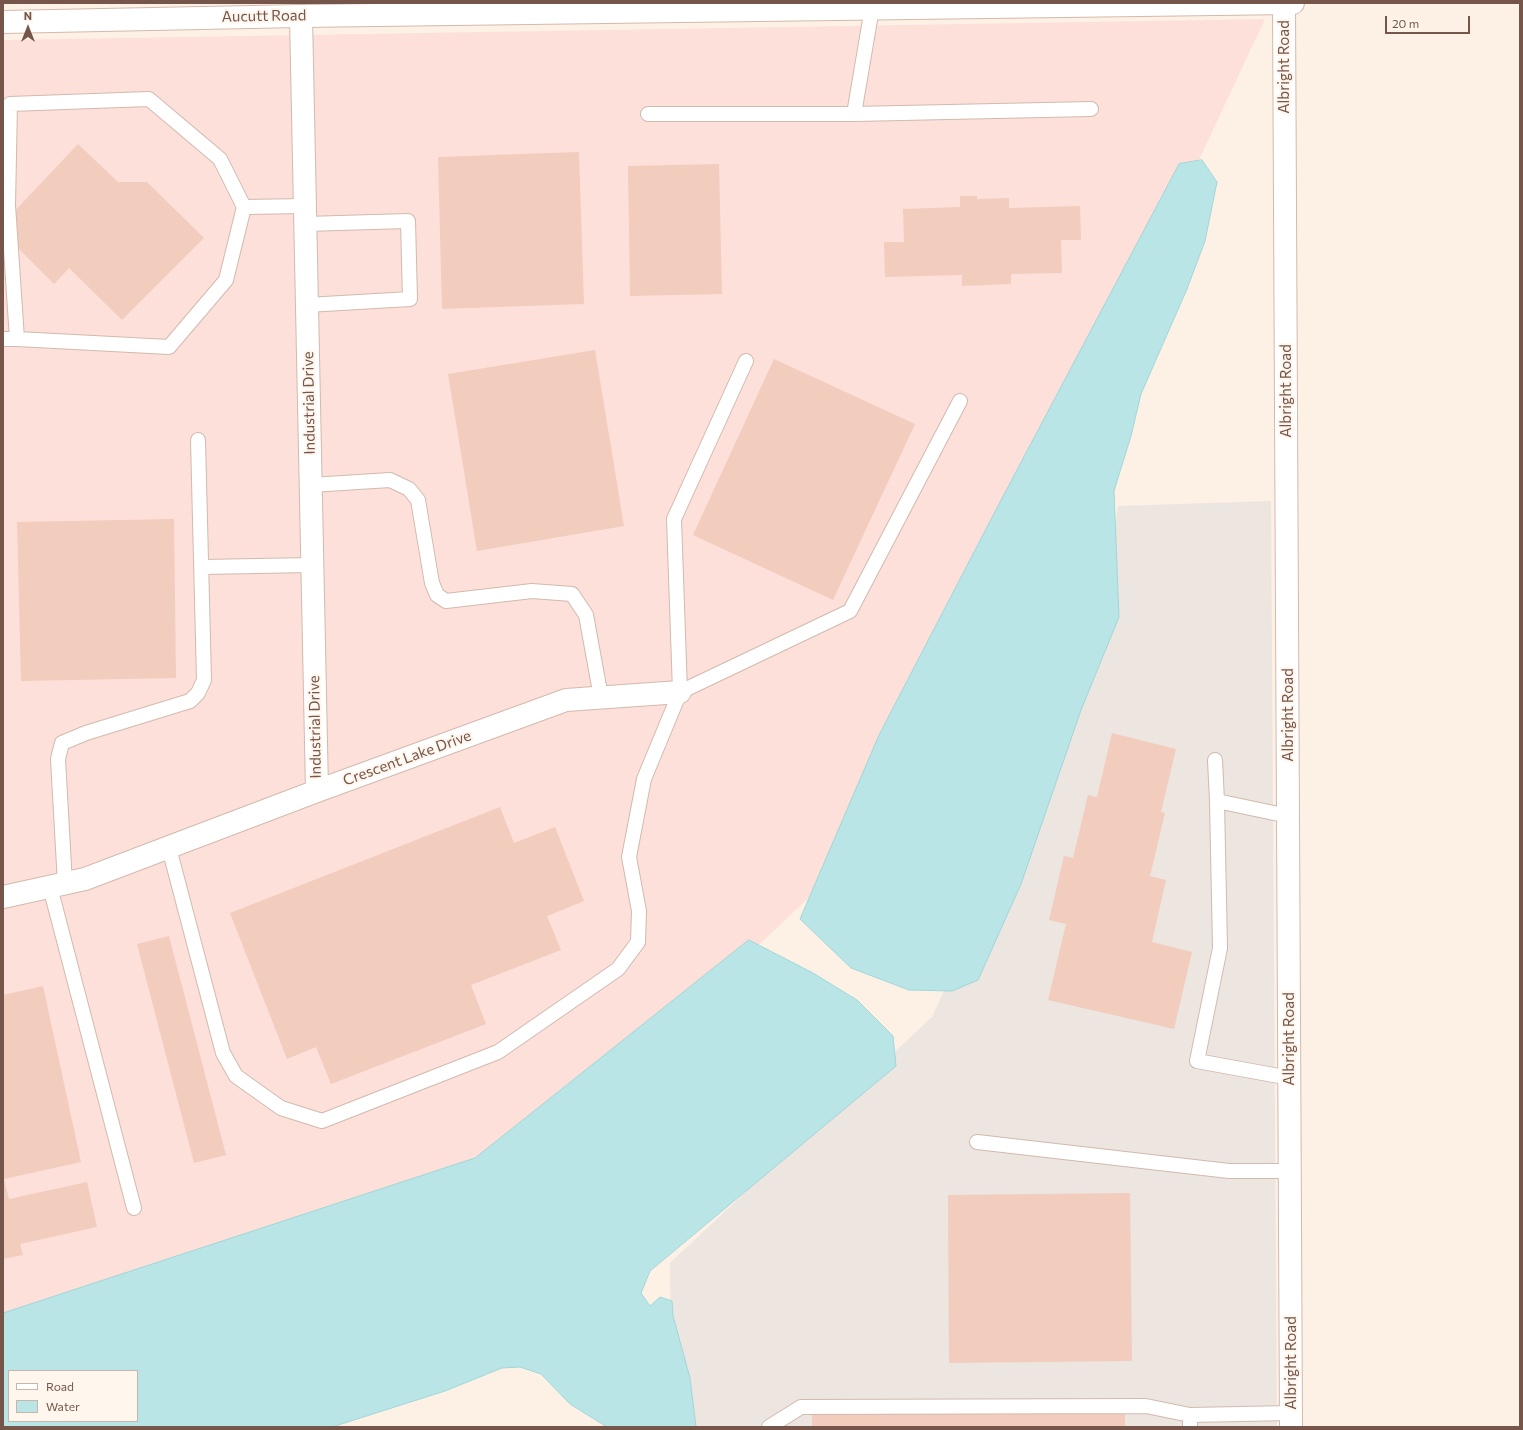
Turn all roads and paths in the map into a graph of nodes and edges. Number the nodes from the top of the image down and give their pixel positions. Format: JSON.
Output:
{"nodes":[{"id":1,"x":1284,"y":3,"type":"edge"},
{"id":2,"x":1293,"y":3,"type":"edge"},
{"id":3,"x":872,"y":8,"type":"junction"},
{"id":4,"x":301,"y":16,"type":"junction"},
{"id":5,"x":3,"y":22,"type":"edge"},
{"id":6,"x":1091,"y":109,"type":"dead end"},
{"id":7,"x":648,"y":114,"type":"dead end"},
{"id":8,"x":854,"y":114,"type":"junction"},
{"id":9,"x":244,"y":207,"type":"junction"},
{"id":10,"x":305,"y":215,"type":"junction"},
{"id":11,"x":307,"y":305,"type":"junction"},
{"id":12,"x":10,"y":339,"type":"edge"},
{"id":13,"x":746,"y":361,"type":"dead end"},
{"id":14,"x":960,"y":400,"type":"dead end"},
{"id":15,"x":198,"y":440,"type":"dead end"},
{"id":16,"x":310,"y":485,"type":"junction"},
{"id":17,"x":312,"y":565,"type":"junction"},
{"id":18,"x":202,"y":567,"type":"junction"},
{"id":19,"x":680,"y":692,"type":"junction"},
{"id":20,"x":601,"y":697,"type":"junction"},
{"id":21,"x":1215,"y":760,"type":"dead end"},
{"id":22,"x":316,"y":791,"type":"junction"},
{"id":23,"x":1217,"y":801,"type":"junction"},
{"id":24,"x":1288,"y":816,"type":"junction"},
{"id":25,"x":169,"y":848,"type":"junction"},
{"id":26,"x":58,"y":885,"type":"junction"},
{"id":27,"x":3,"y":897,"type":"edge"},
{"id":28,"x":1290,"y":1078,"type":"junction"},
{"id":29,"x":977,"y":1142,"type":"dead end"},
{"id":30,"x":1290,"y":1171,"type":"junction"},
{"id":31,"x":134,"y":1208,"type":"dead end"},
{"id":32,"x":1291,"y":1420,"type":"edge"},
{"id":33,"x":1190,"y":1421,"type":"edge"},
{"id":34,"x":769,"y":1427,"type":"edge"}],
"edges":[{"from":1,"to":2,"type":"street","name":"Aucutt Road"},
{"from":1,"to":3,"type":"street","name":"Aucutt Road"},
{"from":1,"to":24,"type":"street","name":"Albright Road"},
{"from":3,"to":4,"type":"street","name":"Aucutt Road"},
{"from":3,"to":8,"type":"lane"},
{"from":4,"to":5,"type":"street","name":"Aucutt Road"},
{"from":4,"to":10,"type":"street","name":"Industrial Drive"},
{"from":6,"to":8,"type":"lane"},
{"from":7,"to":8,"type":"lane"},
{"from":9,"to":10,"type":"lane"},
{"from":9,"to":12,"type":"lane"},
{"from":9,"to":12,"type":"lane"},
{"from":10,"to":11,"type":"street","name":"Industrial Drive"},
{"from":10,"to":11,"type":"lane"},
{"from":11,"to":16,"type":"street","name":"Industrial Drive"},
{"from":13,"to":19,"type":"lane"},
{"from":14,"to":19,"type":"lane"},
{"from":15,"to":18,"type":"lane"},
{"from":16,"to":17,"type":"street","name":"Industrial Drive"},
{"from":16,"to":20,"type":"lane"},
{"from":17,"to":18,"type":"lane"},
{"from":17,"to":22,"type":"street","name":"Industrial Drive"},
{"from":18,"to":26,"type":"lane"},
{"from":19,"to":20,"type":"street","name":"Crescent Lake Drive"},
{"from":19,"to":25,"type":"lane"},
{"from":20,"to":22,"type":"street","name":"Crescent Lake Drive"},
{"from":21,"to":23,"type":"lane"},
{"from":22,"to":25,"type":"street","name":"Crescent Lake Drive"},
{"from":23,"to":24,"type":"lane"},
{"from":23,"to":28,"type":"lane"},
{"from":24,"to":28,"type":"street","name":"Albright Road"},
{"from":25,"to":26,"type":"street","name":"Crescent Lake Drive"},
{"from":26,"to":27,"type":"street","name":"Crescent Lake Drive"},
{"from":26,"to":31,"type":"lane"},
{"from":28,"to":30,"type":"street","name":"Albright Road"},
{"from":29,"to":30,"type":"lane"},
{"from":30,"to":32,"type":"street","name":"Albright Road"},
{"from":32,"to":33,"type":"lane"},
{"from":33,"to":34,"type":"lane"}]}
